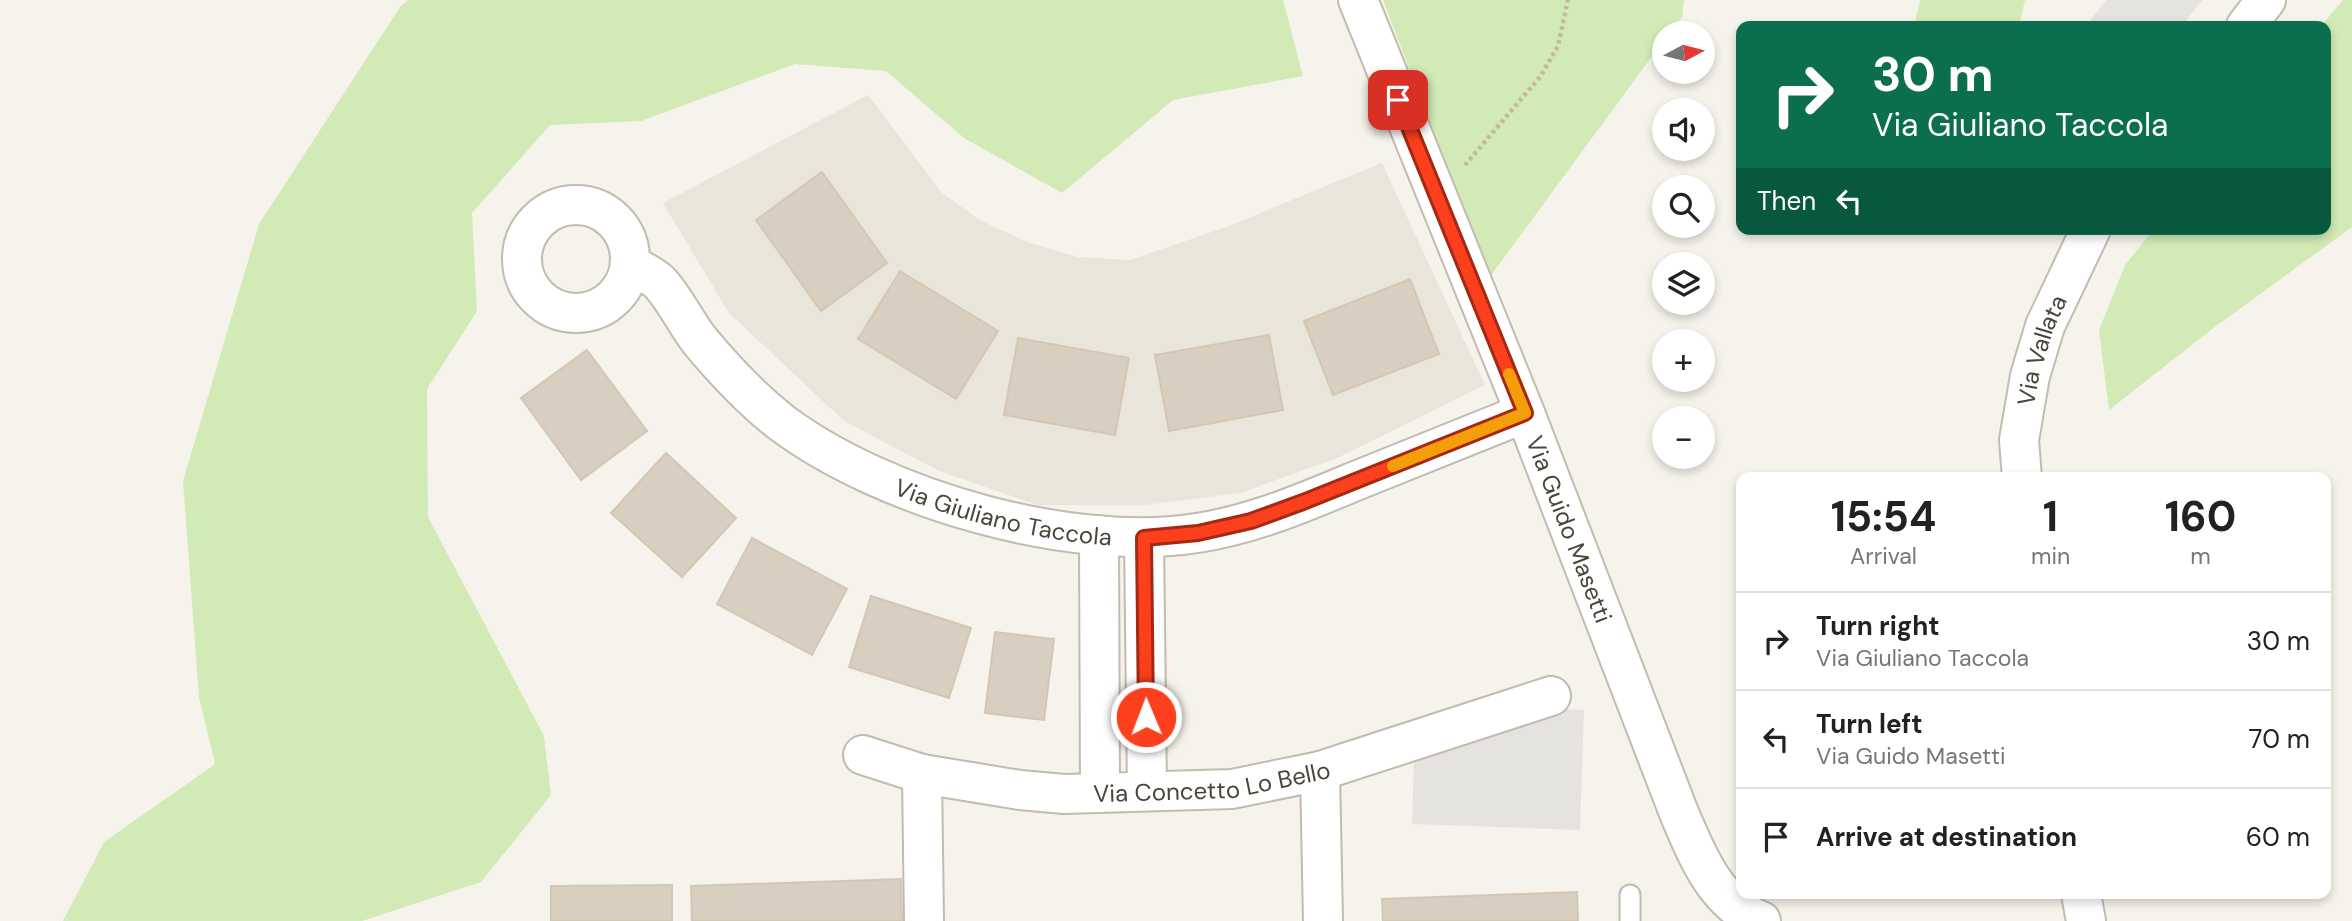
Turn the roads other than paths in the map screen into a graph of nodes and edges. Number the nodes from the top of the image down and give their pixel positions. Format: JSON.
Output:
{"nodes":[{"id":1,"x":1358,"y":0,"type":"edge"},
{"id":2,"x":2266,"y":0,"type":"edge"},
{"id":3,"x":2250,"y":21,"type":"edge"},
{"id":4,"x":2088,"y":235,"type":"edge"},
{"id":5,"x":630,"y":264,"type":"dead end"},
{"id":6,"x":1525,"y":413,"type":"junction"},
{"id":7,"x":2022,"y":472,"type":"edge"},
{"id":8,"x":1099,"y":535,"type":"junction"},
{"id":9,"x":1144,"y":538,"type":"junction"},
{"id":10,"x":1551,"y":696,"type":"dead end"},
{"id":11,"x":863,"y":755,"type":"dead end"},
{"id":12,"x":1320,"y":771,"type":"junction"},
{"id":13,"x":922,"y":774,"type":"junction"},
{"id":14,"x":1147,"y":791,"type":"junction"},
{"id":15,"x":1100,"y":792,"type":"junction"},
{"id":16,"x":1630,"y":895,"type":"dead end"},
{"id":17,"x":2082,"y":899,"type":"edge"},
{"id":18,"x":923,"y":921,"type":"edge"},
{"id":19,"x":1323,"y":921,"type":"edge"},
{"id":20,"x":1630,"y":921,"type":"edge"},
{"id":21,"x":1761,"y":921,"type":"edge"},
{"id":22,"x":2086,"y":921,"type":"edge"}],
"edges":[{"from":1,"to":6,"type":"street","name":"Via Guido Masetti"},
{"from":2,"to":3,"type":"street"},
{"from":4,"to":7,"type":"street","name":"Via Vallata"},
{"from":5,"to":8,"type":"street","name":"Via Giuliano Taccola"},
{"from":6,"to":9,"type":"street","name":"Via Giuliano Taccola"},
{"from":6,"to":21,"type":"street","name":"Via Guido Masetti"},
{"from":8,"to":9,"type":"street","name":"Via Giuliano Taccola"},
{"from":8,"to":15,"type":"street"},
{"from":9,"to":14,"type":"street"},
{"from":10,"to":12,"type":"street","name":"Via Concetto Lo Bello"},
{"from":11,"to":13,"type":"street","name":"Via Concetto Lo Bello"},
{"from":12,"to":14,"type":"street","name":"Via Concetto Lo Bello"},
{"from":12,"to":19,"type":"street"},
{"from":13,"to":15,"type":"street","name":"Via Concetto Lo Bello"},
{"from":13,"to":18,"type":"street"},
{"from":14,"to":15,"type":"street","name":"Via Concetto Lo Bello"},
{"from":16,"to":20,"type":"lane"},
{"from":17,"to":22,"type":"street"}]}
